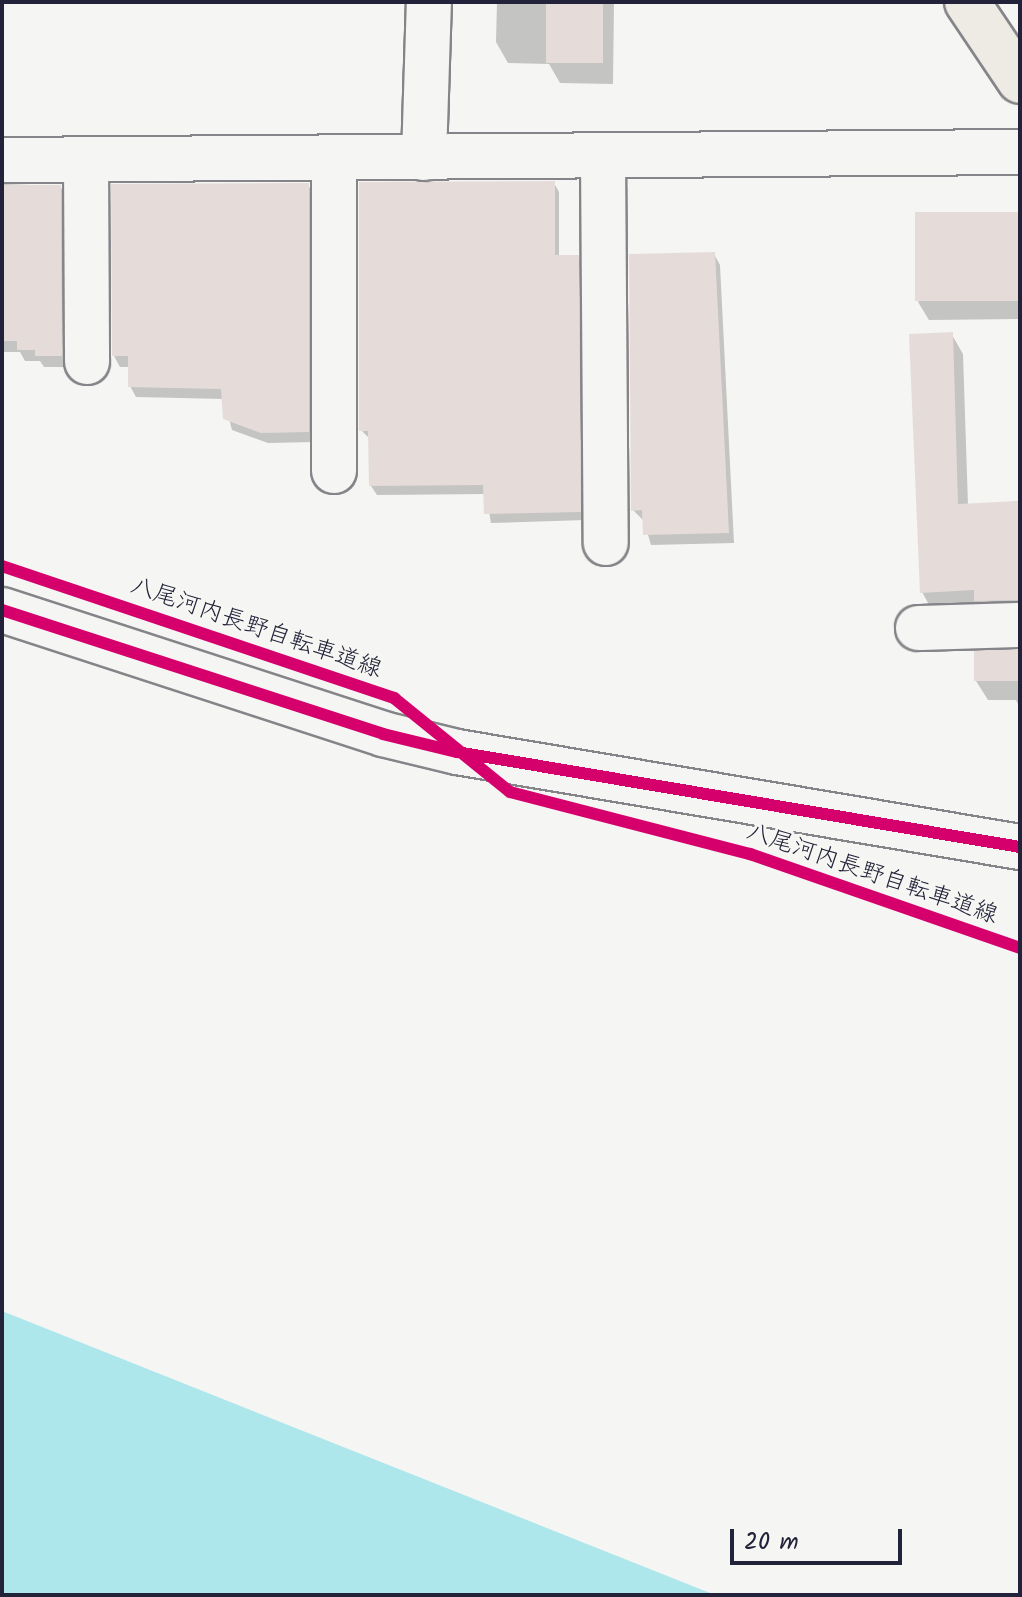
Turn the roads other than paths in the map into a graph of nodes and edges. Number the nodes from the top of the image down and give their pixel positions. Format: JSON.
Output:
{"nodes":[{"id":1,"x":429,"y":2,"type":"edge"},
{"id":2,"x":967,"y":2,"type":"edge"},
{"id":3,"x":1020,"y":81,"type":"edge"},
{"id":4,"x":1020,"y":152,"type":"edge"},
{"id":5,"x":603,"y":156,"type":"junction"},
{"id":6,"x":424,"y":158,"type":"junction"},
{"id":7,"x":334,"y":159,"type":"junction"},
{"id":8,"x":2,"y":160,"type":"edge"},
{"id":9,"x":86,"y":160,"type":"junction"},
{"id":10,"x":87,"y":362,"type":"dead end"},
{"id":11,"x":334,"y":471,"type":"dead end"},
{"id":12,"x":606,"y":543,"type":"dead end"},
{"id":13,"x":2,"y":610,"type":"edge"},
{"id":14,"x":1020,"y":625,"type":"edge"},
{"id":15,"x":918,"y":628,"type":"dead end"},
{"id":16,"x":1020,"y":847,"type":"edge"}],
"edges":[{"from":1,"to":6,"type":"street"},
{"from":2,"to":3,"type":"highway"},
{"from":4,"to":5,"type":"street"},
{"from":5,"to":6,"type":"street"},
{"from":5,"to":12,"type":"street"},
{"from":6,"to":7,"type":"street"},
{"from":7,"to":9,"type":"street"},
{"from":7,"to":11,"type":"street"},
{"from":8,"to":9,"type":"street"},
{"from":9,"to":10,"type":"street"},
{"from":13,"to":16,"type":"street"},
{"from":14,"to":15,"type":"street"}]}
